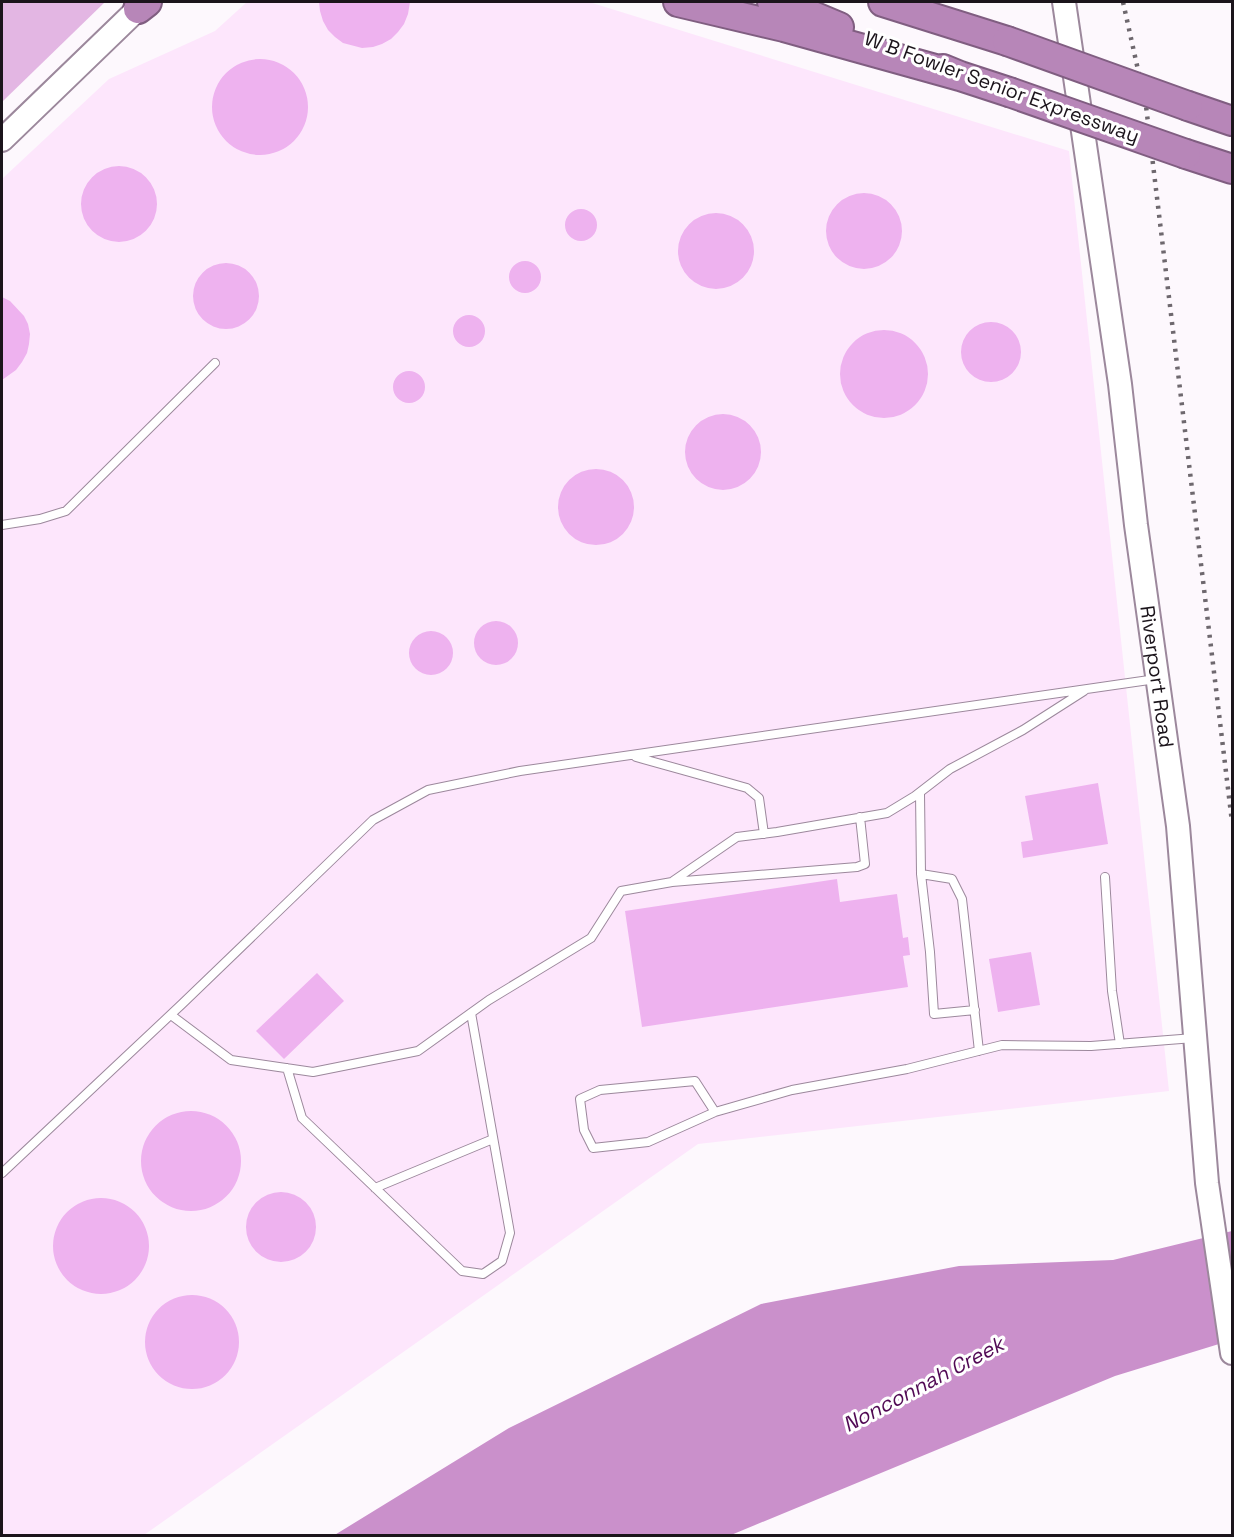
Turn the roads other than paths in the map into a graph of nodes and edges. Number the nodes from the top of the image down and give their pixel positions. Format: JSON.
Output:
{"nodes":[{"id":1,"x":678,"y":2,"type":"edge"},
{"id":2,"x":772,"y":2,"type":"edge"},
{"id":3,"x":883,"y":2,"type":"edge"},
{"id":4,"x":934,"y":2,"type":"edge"},
{"id":5,"x":1064,"y":2,"type":"edge"},
{"id":6,"x":143,"y":3,"type":"edge"},
{"id":7,"x":793,"y":19,"type":"junction"},
{"id":8,"x":999,"y":39,"type":"junction"},
{"id":9,"x":46,"y":98,"type":"junction"},
{"id":10,"x":2,"y":119,"type":"edge"},
{"id":11,"x":1233,"y":121,"type":"edge"},
{"id":12,"x":2,"y":140,"type":"edge"},
{"id":13,"x":1233,"y":169,"type":"edge"},
{"id":14,"x":215,"y":363,"type":"dead end"},
{"id":15,"x":2,"y":525,"type":"edge"},
{"id":16,"x":1157,"y":679,"type":"junction"},
{"id":17,"x":1086,"y":689,"type":"junction"},
{"id":18,"x":632,"y":756,"type":"junction"},
{"id":19,"x":920,"y":793,"type":"junction"},
{"id":20,"x":860,"y":817,"type":"junction"},
{"id":21,"x":764,"y":834,"type":"junction"},
{"id":22,"x":921,"y":874,"type":"junction"},
{"id":23,"x":1105,"y":877,"type":"dead end"},
{"id":24,"x":672,"y":882,"type":"junction"},
{"id":25,"x":975,"y":1010,"type":"junction"},
{"id":26,"x":471,"y":1013,"type":"junction"},
{"id":27,"x":171,"y":1015,"type":"junction"},
{"id":28,"x":1195,"y":1038,"type":"junction"},
{"id":29,"x":1120,"y":1044,"type":"junction"},
{"id":30,"x":980,"y":1051,"type":"junction"},
{"id":31,"x":287,"y":1068,"type":"junction"},
{"id":32,"x":714,"y":1112,"type":"junction"},
{"id":33,"x":493,"y":1139,"type":"junction"},
{"id":34,"x":2,"y":1173,"type":"edge"},
{"id":35,"x":375,"y":1188,"type":"junction"},
{"id":36,"x":1233,"y":1353,"type":"edge"}],
"edges":[{"from":1,"to":7,"type":"highway"},
{"from":2,"to":7,"type":"highway","name":"W B Fowler Senior Expressway"},
{"from":3,"to":8,"type":"highway","name":"W B Fowler Senior Expressway"},
{"from":4,"to":8,"type":"highway"},
{"from":5,"to":16,"type":"main road","name":"Riverport Road"},
{"from":6,"to":9,"type":"main road"},
{"from":7,"to":13,"type":"highway","name":"W B Fowler Senior Expressway","bridge":true},
{"from":8,"to":11,"type":"highway","name":"W B Fowler Senior Expressway","bridge":true},
{"from":9,"to":10,"type":"main road"},
{"from":9,"to":12,"type":"main road"},
{"from":14,"to":15,"type":"lane"},
{"from":16,"to":17,"type":"lane"},
{"from":16,"to":28,"type":"main road","name":"Riverport Road"},
{"from":17,"to":18,"type":"lane"},
{"from":17,"to":19,"type":"lane"},
{"from":18,"to":21,"type":"lane"},
{"from":18,"to":27,"type":"lane"},
{"from":19,"to":20,"type":"lane"},
{"from":19,"to":22,"type":"lane"},
{"from":20,"to":21,"type":"lane"},
{"from":20,"to":24,"type":"lane"},
{"from":21,"to":24,"type":"lane"},
{"from":22,"to":25,"type":"lane"},
{"from":22,"to":25,"type":"lane"},
{"from":23,"to":29,"type":"lane"},
{"from":24,"to":26,"type":"lane"},
{"from":25,"to":30,"type":"lane"},
{"from":26,"to":31,"type":"lane"},
{"from":26,"to":33,"type":"lane"},
{"from":27,"to":31,"type":"lane"},
{"from":27,"to":34,"type":"lane"},
{"from":28,"to":29,"type":"lane"},
{"from":28,"to":36,"type":"main road","name":"Riverport Road"},
{"from":29,"to":30,"type":"lane"},
{"from":30,"to":32,"type":"lane"},
{"from":31,"to":35,"type":"lane"},
{"from":32,"to":32,"type":"lane"},
{"from":33,"to":35,"type":"lane"},
{"from":33,"to":35,"type":"lane"}]}
